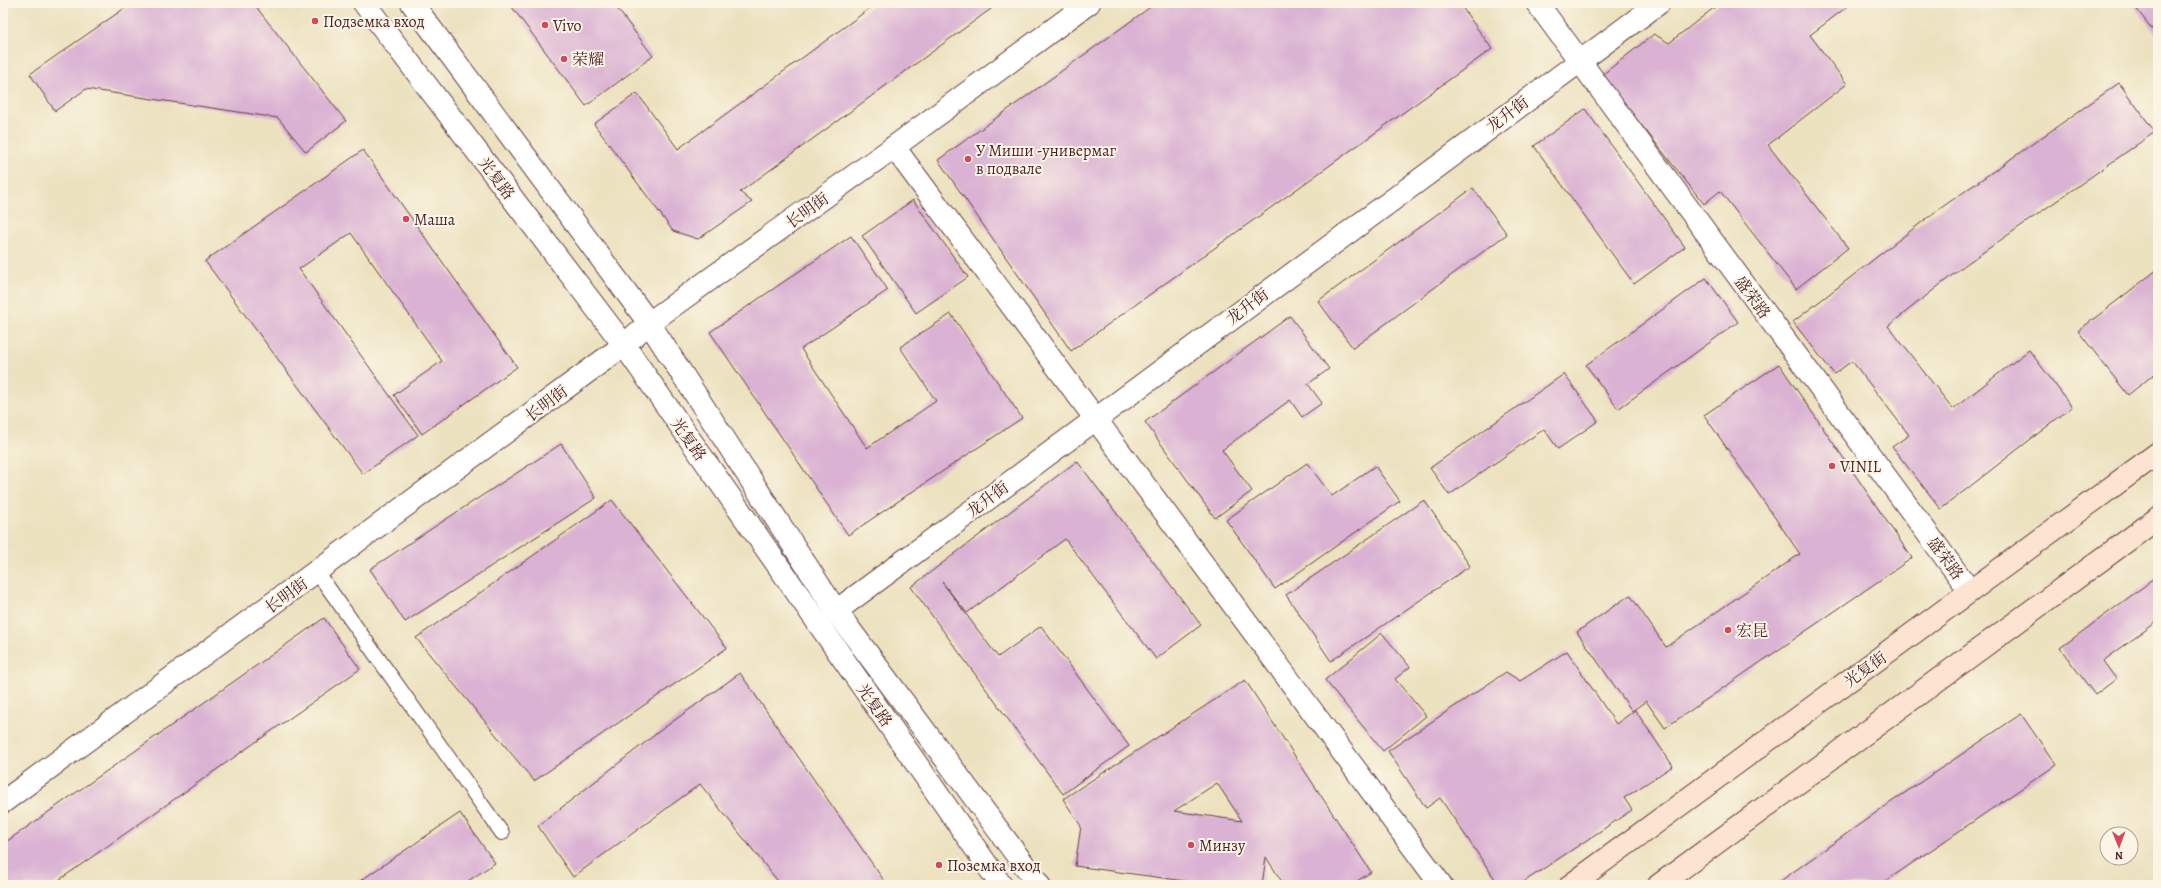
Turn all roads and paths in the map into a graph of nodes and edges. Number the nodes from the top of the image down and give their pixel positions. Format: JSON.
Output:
{"nodes":[{"id":1,"x":364,"y":3,"type":"edge"},
{"id":2,"x":412,"y":3,"type":"edge"},
{"id":3,"x":1089,"y":3,"type":"edge"},
{"id":4,"x":1537,"y":3,"type":"edge"},
{"id":5,"x":1659,"y":3,"type":"edge"},
{"id":6,"x":1579,"y":60,"type":"junction"},
{"id":7,"x":894,"y":148,"type":"junction"},
{"id":8,"x":649,"y":323,"type":"junction"},
{"id":9,"x":624,"y":345,"type":"junction"},
{"id":10,"x":1094,"y":420,"type":"junction"},
{"id":11,"x":2158,"y":453,"type":"edge"},
{"id":12,"x":2158,"y":518,"type":"edge"},
{"id":13,"x":317,"y":572,"type":"junction"},
{"id":14,"x":1970,"y":591,"type":"junction"},
{"id":15,"x":836,"y":611,"type":"junction"},
{"id":16,"x":3,"y":802,"type":"edge"},
{"id":17,"x":502,"y":833,"type":"dead end"},
{"id":18,"x":1001,"y":885,"type":"edge"},
{"id":19,"x":1039,"y":885,"type":"edge"},
{"id":20,"x":1441,"y":885,"type":"edge"},
{"id":21,"x":1571,"y":885,"type":"edge"},
{"id":22,"x":1659,"y":885,"type":"edge"}],
"edges":[{"from":1,"to":9,"type":"street","name":"光复路"},
{"from":2,"to":8,"type":"street","name":"光复路"},
{"from":3,"to":7,"type":"street","name":"长明街"},
{"from":4,"to":6,"type":"street","name":"盛荣路"},
{"from":5,"to":6,"type":"street","name":"龙升街"},
{"from":6,"to":10,"type":"street","name":"龙升街"},
{"from":6,"to":14,"type":"street","name":"盛荣路"},
{"from":7,"to":8,"type":"street","name":"长明街"},
{"from":7,"to":10,"type":"street"},
{"from":8,"to":9,"type":"street","name":"长明街"},
{"from":8,"to":15,"type":"street","name":"光复路"},
{"from":9,"to":13,"type":"street","name":"长明街"},
{"from":9,"to":18,"type":"street","name":"光复路"},
{"from":10,"to":15,"type":"street","name":"龙升街"},
{"from":10,"to":20,"type":"street"},
{"from":11,"to":14,"type":"main road","name":"光复街"},
{"from":12,"to":22,"type":"main road"},
{"from":13,"to":16,"type":"street","name":"长明街"},
{"from":13,"to":17,"type":"lane"},
{"from":14,"to":21,"type":"main road","name":"光复街"},
{"from":15,"to":19,"type":"street","name":"光复路"}]}
